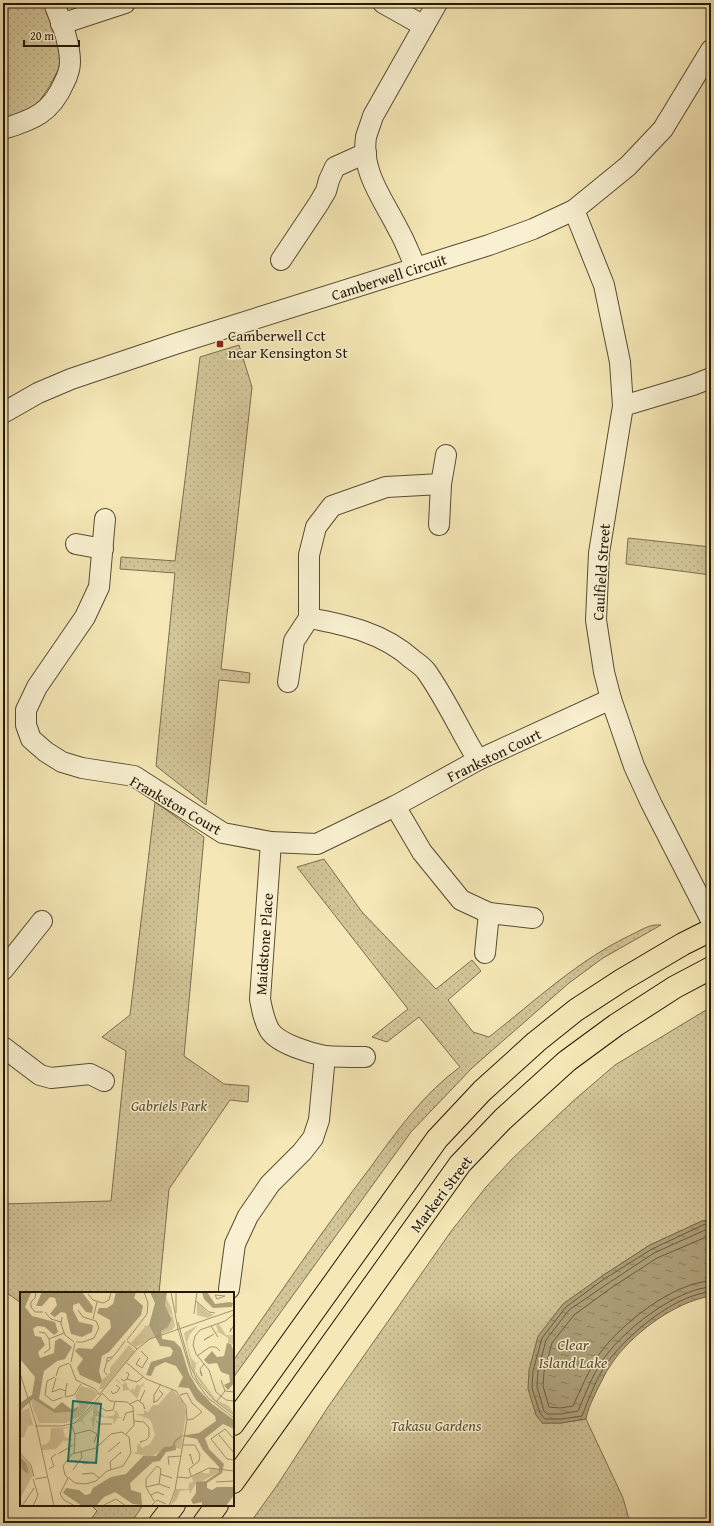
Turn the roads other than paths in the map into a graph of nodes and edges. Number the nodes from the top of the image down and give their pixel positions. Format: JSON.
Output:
{"nodes":[{"id":1,"x":54,"y":3,"type":"edge"},
{"id":2,"x":125,"y":3,"type":"edge"},
{"id":3,"x":383,"y":3,"type":"edge"},
{"id":4,"x":438,"y":3,"type":"edge"},
{"id":5,"x":61,"y":24,"type":"junction"},
{"id":6,"x":424,"y":26,"type":"junction"},
{"id":7,"x":711,"y":50,"type":"edge"},
{"id":8,"x":3,"y":129,"type":"edge"},
{"id":9,"x":366,"y":154,"type":"junction"},
{"id":10,"x":574,"y":210,"type":"junction"},
{"id":11,"x":281,"y":260,"type":"dead end"},
{"id":12,"x":416,"y":268,"type":"junction"},
{"id":13,"x":711,"y":378,"type":"edge"},
{"id":14,"x":623,"y":406,"type":"junction"},
{"id":15,"x":3,"y":413,"type":"edge"},
{"id":16,"x":446,"y":455,"type":"dead end"},
{"id":17,"x":441,"y":484,"type":"junction"},
{"id":18,"x":105,"y":518,"type":"dead end"},
{"id":19,"x":439,"y":526,"type":"dead end"},
{"id":20,"x":76,"y":544,"type":"dead end"},
{"id":21,"x":102,"y":550,"type":"junction"},
{"id":22,"x":309,"y":618,"type":"junction"},
{"id":23,"x":288,"y":682,"type":"dead end"},
{"id":24,"x":611,"y":699,"type":"junction"},
{"id":25,"x":478,"y":760,"type":"junction"},
{"id":26,"x":395,"y":806,"type":"junction"},
{"id":27,"x":271,"y":842,"type":"junction"},
{"id":28,"x":489,"y":913,"type":"junction"},
{"id":29,"x":533,"y":918,"type":"dead end"},
{"id":30,"x":711,"y":920,"type":"edge"},
{"id":31,"x":42,"y":921,"type":"dead end"},
{"id":32,"x":711,"y":930,"type":"edge"},
{"id":33,"x":485,"y":953,"type":"dead end"},
{"id":34,"x":711,"y":968,"type":"edge"},
{"id":35,"x":3,"y":970,"type":"edge"},
{"id":36,"x":3,"y":1047,"type":"edge"},
{"id":37,"x":325,"y":1056,"type":"junction"},
{"id":38,"x":365,"y":1058,"type":"dead end"},
{"id":39,"x":104,"y":1081,"type":"dead end"},
{"id":40,"x":229,"y":1289,"type":"dead end"},
{"id":41,"x":234,"y":1423,"type":"edge"},
{"id":42,"x":234,"y":1481,"type":"edge"},
{"id":43,"x":173,"y":1506,"type":"edge"},
{"id":44,"x":216,"y":1506,"type":"edge"},
{"id":45,"x":160,"y":1523,"type":"edge"},
{"id":46,"x":204,"y":1523,"type":"edge"}],
"edges":[{"from":1,"to":5,"type":"street"},
{"from":2,"to":5,"type":"street"},
{"from":3,"to":6,"type":"street"},
{"from":4,"to":6,"type":"street"},
{"from":5,"to":8,"type":"street"},
{"from":6,"to":9,"type":"street"},
{"from":7,"to":10,"type":"street","name":"Camberwell Circuit"},
{"from":9,"to":11,"type":"street"},
{"from":9,"to":12,"type":"street"},
{"from":10,"to":12,"type":"street","name":"Camberwell Circuit"},
{"from":10,"to":14,"type":"street","name":"Caulfield Street"},
{"from":12,"to":15,"type":"street","name":"Camberwell Circuit"},
{"from":13,"to":14,"type":"street"},
{"from":14,"to":24,"type":"street","name":"Caulfield Street"},
{"from":16,"to":17,"type":"street"},
{"from":17,"to":19,"type":"street"},
{"from":17,"to":22,"type":"street"},
{"from":18,"to":21,"type":"street","name":"Frankston Court"},
{"from":20,"to":21,"type":"street"},
{"from":21,"to":27,"type":"street","name":"Frankston Court"},
{"from":22,"to":23,"type":"street"},
{"from":22,"to":25,"type":"street"},
{"from":24,"to":25,"type":"street","name":"Frankston Court"},
{"from":24,"to":30,"type":"street","name":"Caulfield Street"},
{"from":25,"to":26,"type":"street","name":"Frankston Court"},
{"from":26,"to":27,"type":"street","name":"Frankston Court"},
{"from":26,"to":28,"type":"street"},
{"from":27,"to":37,"type":"street","name":"Maidstone Place"},
{"from":28,"to":29,"type":"street"},
{"from":28,"to":33,"type":"street"},
{"from":31,"to":35,"type":"street"},
{"from":32,"to":41,"type":"main road"},
{"from":34,"to":42,"type":"main road","name":"Markeri Street"},
{"from":36,"to":39,"type":"street"},
{"from":37,"to":38,"type":"street","name":"Maidstone Place"},
{"from":37,"to":40,"type":"street"},
{"from":43,"to":45,"type":"main road"},
{"from":44,"to":46,"type":"main road"}]}
